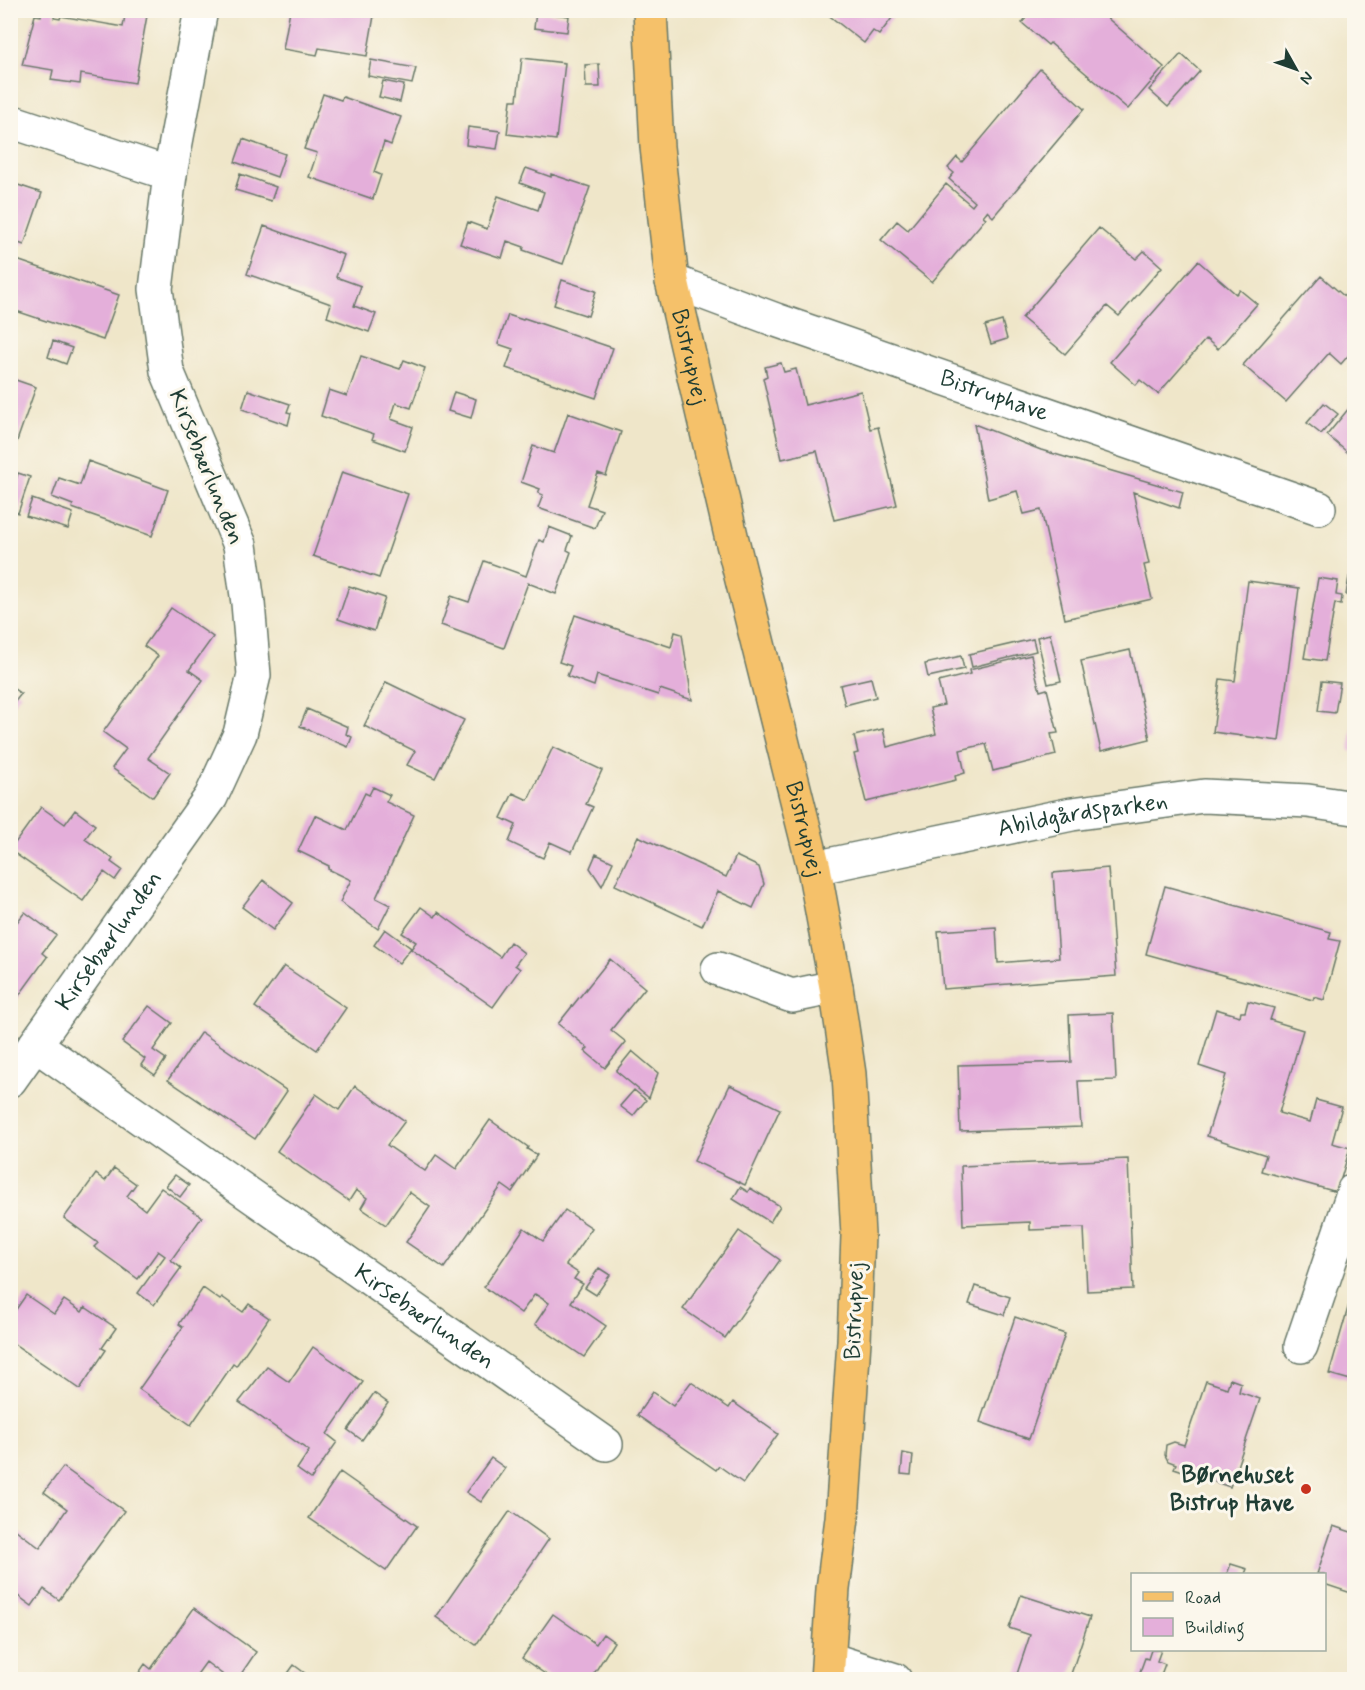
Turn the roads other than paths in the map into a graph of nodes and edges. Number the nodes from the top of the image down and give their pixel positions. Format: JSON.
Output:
{"nodes":[{"id":1,"x":201,"y":10,"type":"edge"},
{"id":2,"x":650,"y":10,"type":"edge"},
{"id":3,"x":10,"y":121,"type":"edge"},
{"id":4,"x":170,"y":174,"type":"junction"},
{"id":5,"x":672,"y":281,"type":"junction"},
{"id":6,"x":1319,"y":508,"type":"dead end"},
{"id":7,"x":1354,"y":808,"type":"edge"},
{"id":8,"x":814,"y":868,"type":"junction"},
{"id":9,"x":718,"y":969,"type":"dead end"},
{"id":10,"x":836,"y":987,"type":"junction"},
{"id":11,"x":36,"y":1045,"type":"junction"},
{"id":12,"x":10,"y":1080,"type":"edge"},
{"id":13,"x":1354,"y":1190,"type":"edge"},
{"id":14,"x":1302,"y":1346,"type":"dead end"},
{"id":15,"x":606,"y":1444,"type":"dead end"},
{"id":16,"x":828,"y":1669,"type":"edge"},
{"id":17,"x":894,"y":1680,"type":"edge"}],
"edges":[{"from":1,"to":4,"type":"street","name":"Kirsebærlunden"},
{"from":2,"to":5,"type":"main road","name":"Bistrupvej"},
{"from":3,"to":4,"type":"street"},
{"from":4,"to":11,"type":"street","name":"Kirsebærlunden"},
{"from":5,"to":6,"type":"street","name":"Bistruphave"},
{"from":5,"to":8,"type":"main road","name":"Bistrupvej"},
{"from":7,"to":8,"type":"street","name":"Abildgårdsparken"},
{"from":8,"to":10,"type":"main road","name":"Bistrupvej"},
{"from":9,"to":10,"type":"street"},
{"from":10,"to":16,"type":"main road","name":"Bistrupvej"},
{"from":11,"to":12,"type":"street","name":"Kirsebærlunden"},
{"from":11,"to":15,"type":"street","name":"Kirsebærlunden"},
{"from":13,"to":14,"type":"street"},
{"from":16,"to":17,"type":"street","name":"Bistrupvej"}]}
